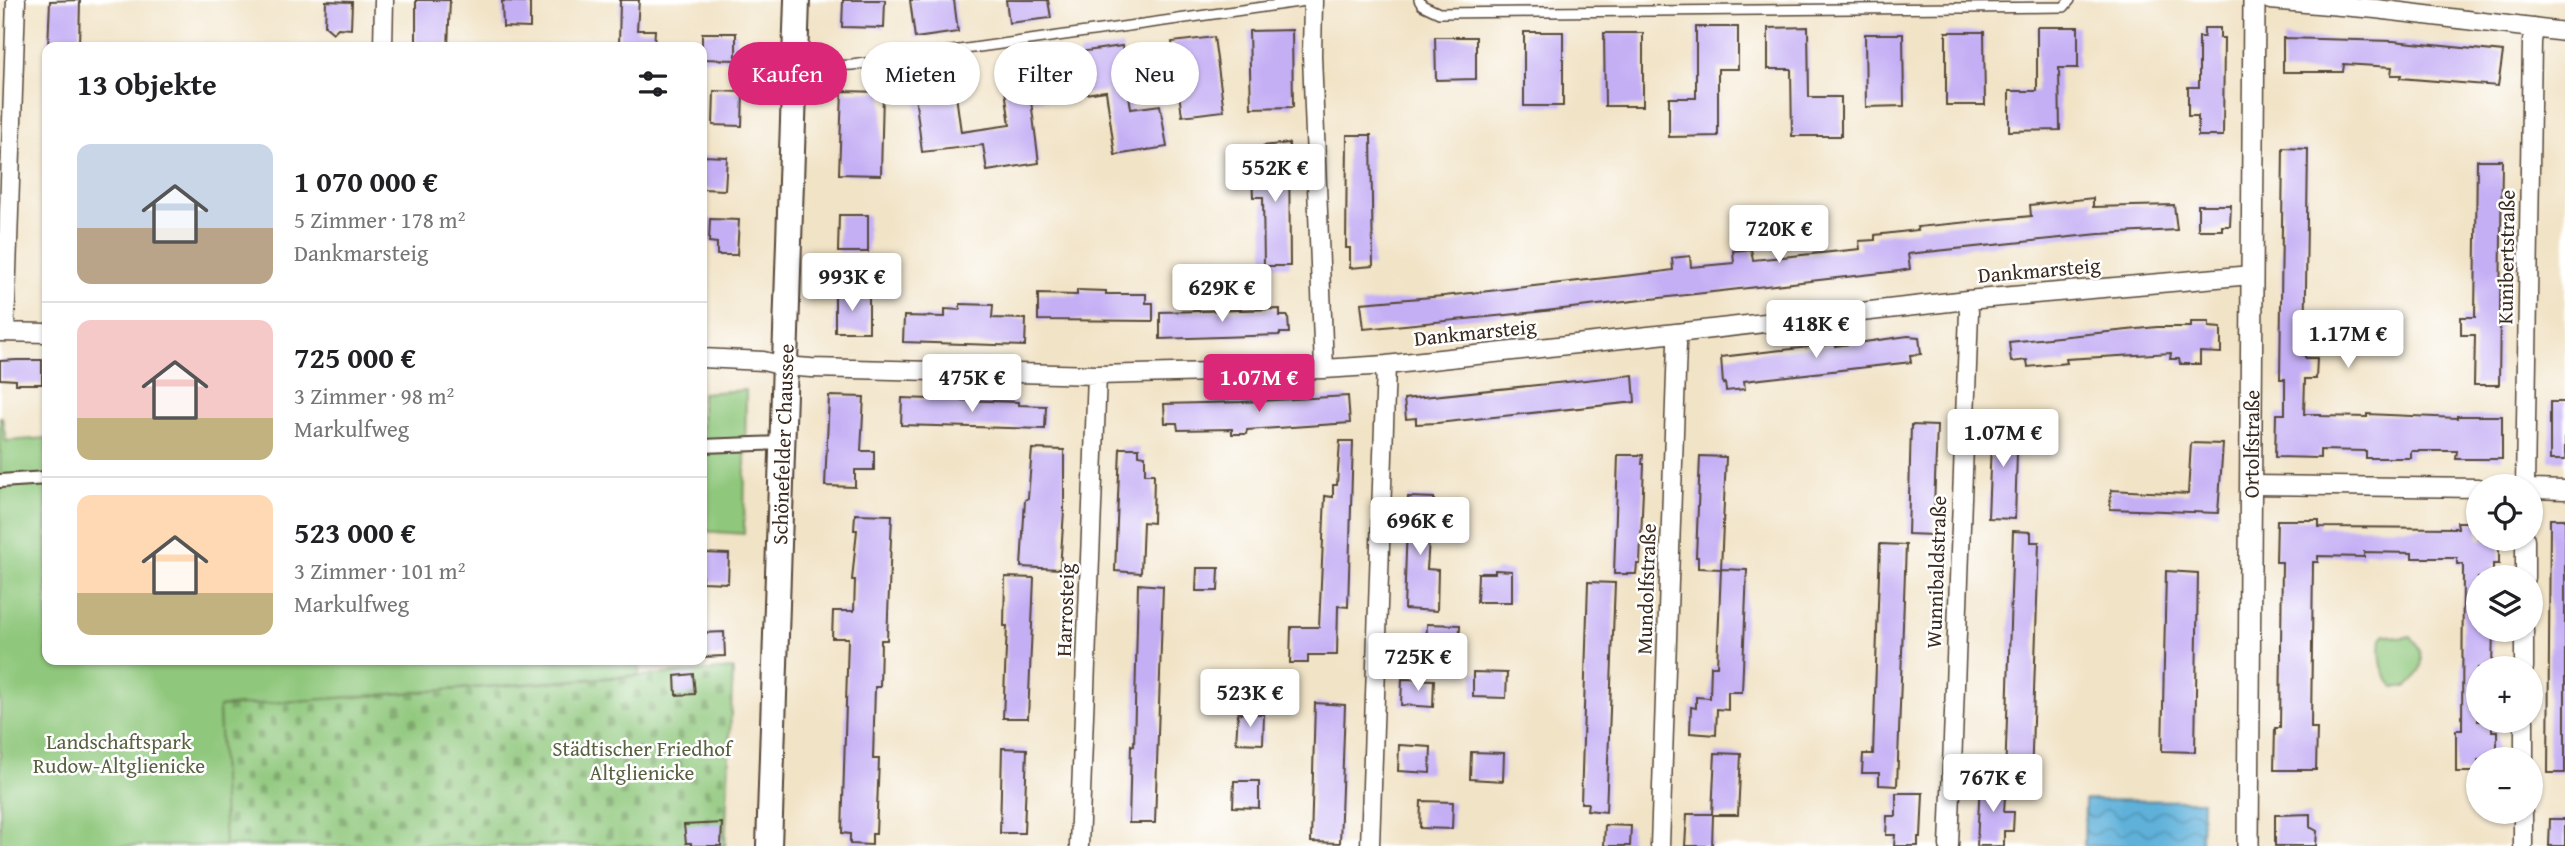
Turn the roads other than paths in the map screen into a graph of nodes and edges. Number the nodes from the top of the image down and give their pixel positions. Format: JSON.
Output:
{"nodes":[{"id":1,"x":16,"y":0,"type":"edge"},
{"id":2,"x":384,"y":0,"type":"edge"},
{"id":3,"x":797,"y":0,"type":"edge"},
{"id":4,"x":1314,"y":0,"type":"edge"},
{"id":5,"x":1419,"y":0,"type":"edge"},
{"id":6,"x":2070,"y":0,"type":"edge"},
{"id":7,"x":2254,"y":0,"type":"edge"},
{"id":8,"x":2270,"y":0,"type":"edge"},
{"id":9,"x":2534,"y":29,"type":"junction"},
{"id":10,"x":2565,"y":32,"type":"edge"},
{"id":11,"x":383,"y":42,"type":"edge"},
{"id":12,"x":796,"y":42,"type":"edge"},
{"id":13,"x":847,"y":65,"type":"edge"},
{"id":14,"x":794,"y":105,"type":"edge"},
{"id":15,"x":2251,"y":275,"type":"junction"},
{"id":16,"x":1967,"y":300,"type":"junction"},
{"id":17,"x":2,"y":332,"type":"edge"},
{"id":18,"x":42,"y":333,"type":"edge"},
{"id":19,"x":1676,"y":334,"type":"junction"},
{"id":20,"x":707,"y":358,"type":"edge"},
{"id":21,"x":1386,"y":365,"type":"junction"},
{"id":22,"x":784,"y":366,"type":"junction"},
{"id":23,"x":1324,"y":369,"type":"junction"},
{"id":24,"x":1097,"y":375,"type":"junction"},
{"id":25,"x":782,"y":443,"type":"junction"},
{"id":26,"x":707,"y":446,"type":"edge"},
{"id":27,"x":2525,"y":474,"type":"edge"},
{"id":28,"x":42,"y":478,"type":"edge"},
{"id":29,"x":0,"y":481,"type":"edge"},
{"id":30,"x":2250,"y":485,"type":"junction"},
{"id":31,"x":2466,"y":488,"type":"edge"},
{"id":32,"x":2543,"y":489,"type":"edge"},
{"id":33,"x":2565,"y":490,"type":"edge"},
{"id":34,"x":2523,"y":824,"type":"edge"},
{"id":35,"x":769,"y":846,"type":"edge"},
{"id":36,"x":1079,"y":846,"type":"edge"},
{"id":37,"x":1370,"y":846,"type":"edge"},
{"id":38,"x":1660,"y":846,"type":"edge"},
{"id":39,"x":1949,"y":846,"type":"edge"},
{"id":40,"x":2248,"y":846,"type":"edge"},
{"id":41,"x":2523,"y":846,"type":"edge"}],
"edges":[{"from":1,"to":17,"type":"street"},
{"from":2,"to":11,"type":"street"},
{"from":3,"to":12,"type":"main road","name":"Schönefelder Chaussee"},
{"from":4,"to":13,"type":"lane"},
{"from":4,"to":23,"type":"street"},
{"from":5,"to":6,"type":"lane"},
{"from":7,"to":15,"type":"street","name":"Ortolfstraße"},
{"from":8,"to":9,"type":"street"},
{"from":9,"to":10,"type":"street"},
{"from":9,"to":27,"type":"street","name":"Kunibertstraße"},
{"from":14,"to":22,"type":"main road","name":"Schönefelder Chaussee"},
{"from":15,"to":16,"type":"street","name":"Dankmarsteig"},
{"from":15,"to":30,"type":"street","name":"Ortolfstraße"},
{"from":16,"to":19,"type":"street","name":"Dankmarsteig"},
{"from":16,"to":39,"type":"street","name":"Wunnibaldstraße"},
{"from":17,"to":18,"type":"street"},
{"from":19,"to":21,"type":"street","name":"Dankmarsteig"},
{"from":19,"to":38,"type":"street","name":"Mundolfstraße"},
{"from":20,"to":22,"type":"street","name":"Dankmarsteig"},
{"from":21,"to":23,"type":"street","name":"Dankmarsteig"},
{"from":21,"to":37,"type":"street"},
{"from":22,"to":24,"type":"street","name":"Dankmarsteig"},
{"from":22,"to":25,"type":"main road","name":"Schönefelder Chaussee"},
{"from":23,"to":24,"type":"street","name":"Dankmarsteig"},
{"from":24,"to":36,"type":"street","name":"Harrosteig"},
{"from":25,"to":26,"type":"street"},
{"from":25,"to":35,"type":"main road","name":"Schönefelder Chaussee"},
{"from":28,"to":29,"type":"street"},
{"from":30,"to":31,"type":"street"},
{"from":30,"to":40,"type":"street","name":"Ortolfstraße"},
{"from":32,"to":33,"type":"street"},
{"from":34,"to":41,"type":"street"}]}
